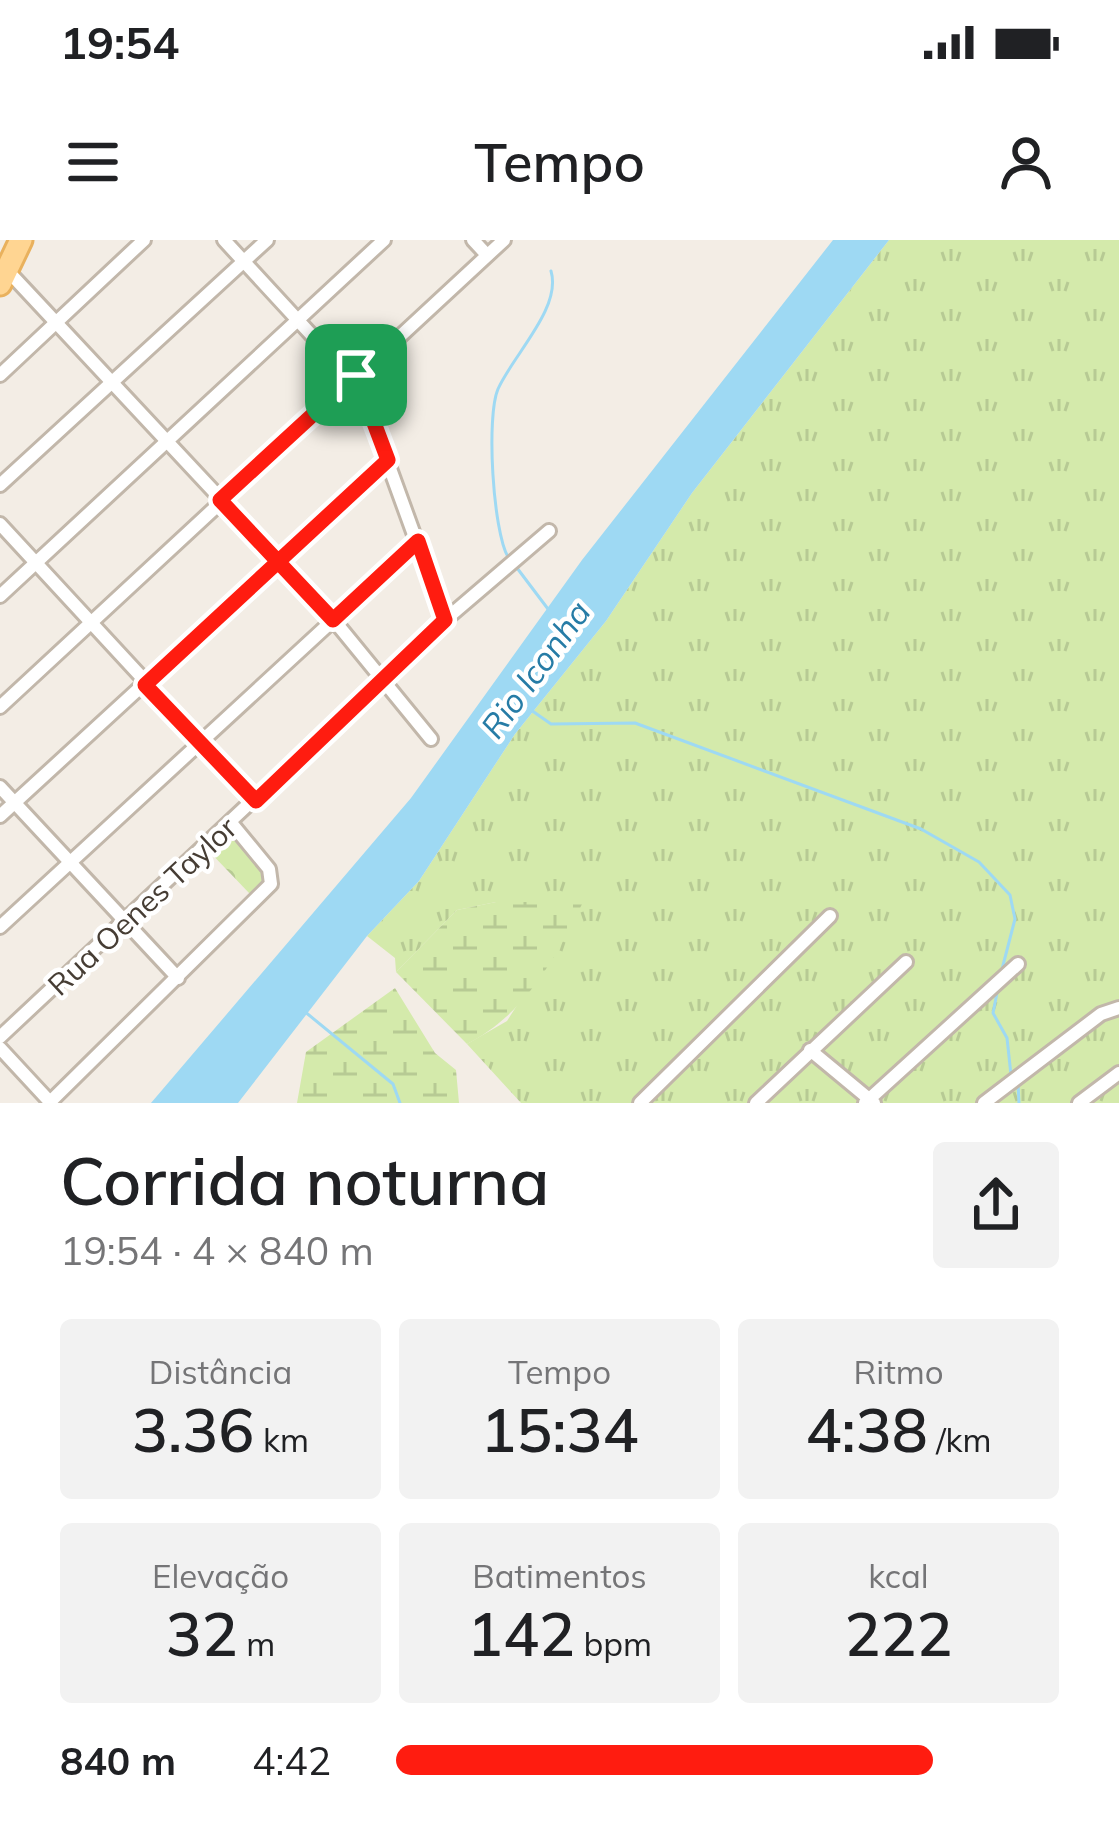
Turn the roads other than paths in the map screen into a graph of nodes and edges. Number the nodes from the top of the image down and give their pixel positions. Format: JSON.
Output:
{"nodes":[{"id":1,"x":21,"y":240,"type":"edge"},
{"id":2,"x":144,"y":240,"type":"edge"},
{"id":3,"x":224,"y":240,"type":"edge"},
{"id":4,"x":267,"y":240,"type":"edge"},
{"id":5,"x":384,"y":240,"type":"edge"},
{"id":6,"x":473,"y":240,"type":"edge"},
{"id":7,"x":503,"y":240,"type":"edge"},
{"id":8,"x":488,"y":255,"type":"junction"},
{"id":9,"x":244,"y":261,"type":"junction"},
{"id":10,"x":2,"y":272,"type":"edge"},
{"id":11,"x":300,"y":319,"type":"junction"},
{"id":12,"x":52,"y":322,"type":"junction"},
{"id":13,"x":0,"y":375,"type":"edge"},
{"id":14,"x":354,"y":377,"type":"junction"},
{"id":15,"x":109,"y":383,"type":"junction"},
{"id":16,"x":166,"y":440,"type":"junction"},
{"id":17,"x":388,"y":460,"type":"junction"},
{"id":18,"x":0,"y":485,"type":"edge"},
{"id":19,"x":220,"y":500,"type":"junction"},
{"id":20,"x":0,"y":524,"type":"edge"},
{"id":21,"x":549,"y":531,"type":"dead end"},
{"id":22,"x":418,"y":541,"type":"junction"},
{"id":23,"x":276,"y":561,"type":"junction"},
{"id":24,"x":35,"y":563,"type":"junction"},
{"id":25,"x":0,"y":596,"type":"edge"},
{"id":26,"x":333,"y":620,"type":"junction"},
{"id":27,"x":445,"y":620,"type":"junction"},
{"id":28,"x":91,"y":624,"type":"junction"},
{"id":29,"x":384,"y":678,"type":"junction"},
{"id":30,"x":145,"y":685,"type":"junction"},
{"id":31,"x":0,"y":706,"type":"edge"},
{"id":32,"x":431,"y":739,"type":"dead end"},
{"id":33,"x":200,"y":740,"type":"junction"},
{"id":34,"x":0,"y":787,"type":"edge"},
{"id":35,"x":256,"y":801,"type":"junction"},
{"id":36,"x":15,"y":802,"type":"junction"},
{"id":37,"x":0,"y":816,"type":"edge"},
{"id":38,"x":232,"y":824,"type":"junction"},
{"id":39,"x":68,"y":862,"type":"junction"},
{"id":40,"x":830,"y":916,"type":"dead end"},
{"id":41,"x":124,"y":922,"type":"junction"},
{"id":42,"x":0,"y":927,"type":"edge"},
{"id":43,"x":906,"y":962,"type":"dead end"},
{"id":44,"x":1018,"y":964,"type":"dead end"},
{"id":45,"x":178,"y":978,"type":"junction"},
{"id":46,"x":1119,"y":1008,"type":"edge"},
{"id":47,"x":0,"y":1037,"type":"edge"},
{"id":48,"x":0,"y":1048,"type":"edge"},
{"id":49,"x":810,"y":1050,"type":"junction"},
{"id":50,"x":1119,"y":1073,"type":"edge"},
{"id":51,"x":870,"y":1102,"type":"edge"},
{"id":52,"x":50,"y":1103,"type":"edge"},
{"id":53,"x":640,"y":1103,"type":"edge"},
{"id":54,"x":756,"y":1103,"type":"edge"},
{"id":55,"x":984,"y":1103,"type":"edge"},
{"id":56,"x":1079,"y":1103,"type":"edge"}],
"edges":[{"from":1,"to":10,"type":"main road"},
{"from":2,"to":12,"type":"street"},
{"from":3,"to":9,"type":"street"},
{"from":4,"to":9,"type":"street"},
{"from":5,"to":11,"type":"street"},
{"from":6,"to":8,"type":"street"},
{"from":7,"to":8,"type":"street"},
{"from":8,"to":14,"type":"street"},
{"from":9,"to":11,"type":"street"},
{"from":9,"to":15,"type":"street"},
{"from":10,"to":12,"type":"street"},
{"from":11,"to":14,"type":"street"},
{"from":11,"to":16,"type":"street"},
{"from":12,"to":13,"type":"street"},
{"from":12,"to":15,"type":"street"},
{"from":14,"to":17,"type":"street"},
{"from":14,"to":19,"type":"street"},
{"from":15,"to":16,"type":"street"},
{"from":15,"to":18,"type":"street"},
{"from":16,"to":19,"type":"street"},
{"from":16,"to":24,"type":"street"},
{"from":17,"to":22,"type":"street"},
{"from":17,"to":23,"type":"street"},
{"from":19,"to":23,"type":"street"},
{"from":19,"to":28,"type":"street"},
{"from":20,"to":24,"type":"street"},
{"from":21,"to":27,"type":"street","name":"Rua Oenes Taylor"},
{"from":22,"to":26,"type":"street"},
{"from":22,"to":27,"type":"street"},
{"from":23,"to":26,"type":"street"},
{"from":23,"to":30,"type":"street"},
{"from":24,"to":25,"type":"street"},
{"from":24,"to":28,"type":"street"},
{"from":26,"to":29,"type":"street"},
{"from":26,"to":33,"type":"street"},
{"from":27,"to":29,"type":"street","name":"Rua Oenes Taylor"},
{"from":28,"to":30,"type":"street"},
{"from":28,"to":31,"type":"street"},
{"from":29,"to":32,"type":"street"},
{"from":29,"to":35,"type":"street","name":"Rua Oenes Taylor"},
{"from":30,"to":33,"type":"street"},
{"from":30,"to":36,"type":"street"},
{"from":33,"to":35,"type":"street"},
{"from":33,"to":39,"type":"street"},
{"from":34,"to":36,"type":"street"},
{"from":35,"to":38,"type":"street","name":"Rua Oenes Taylor"},
{"from":36,"to":37,"type":"street"},
{"from":36,"to":39,"type":"street"},
{"from":38,"to":41,"type":"street","name":"Rua Oenes Taylor"},
{"from":38,"to":45,"type":"street"},
{"from":39,"to":41,"type":"street"},
{"from":39,"to":42,"type":"street"},
{"from":40,"to":53,"type":"street"},
{"from":41,"to":45,"type":"street"},
{"from":41,"to":47,"type":"street","name":"Rua Oenes Taylor"},
{"from":43,"to":49,"type":"street"},
{"from":44,"to":51,"type":"street"},
{"from":45,"to":52,"type":"street"},
{"from":46,"to":55,"type":"street"},
{"from":48,"to":52,"type":"street"},
{"from":49,"to":51,"type":"street"},
{"from":49,"to":54,"type":"street"},
{"from":50,"to":56,"type":"street"}]}
